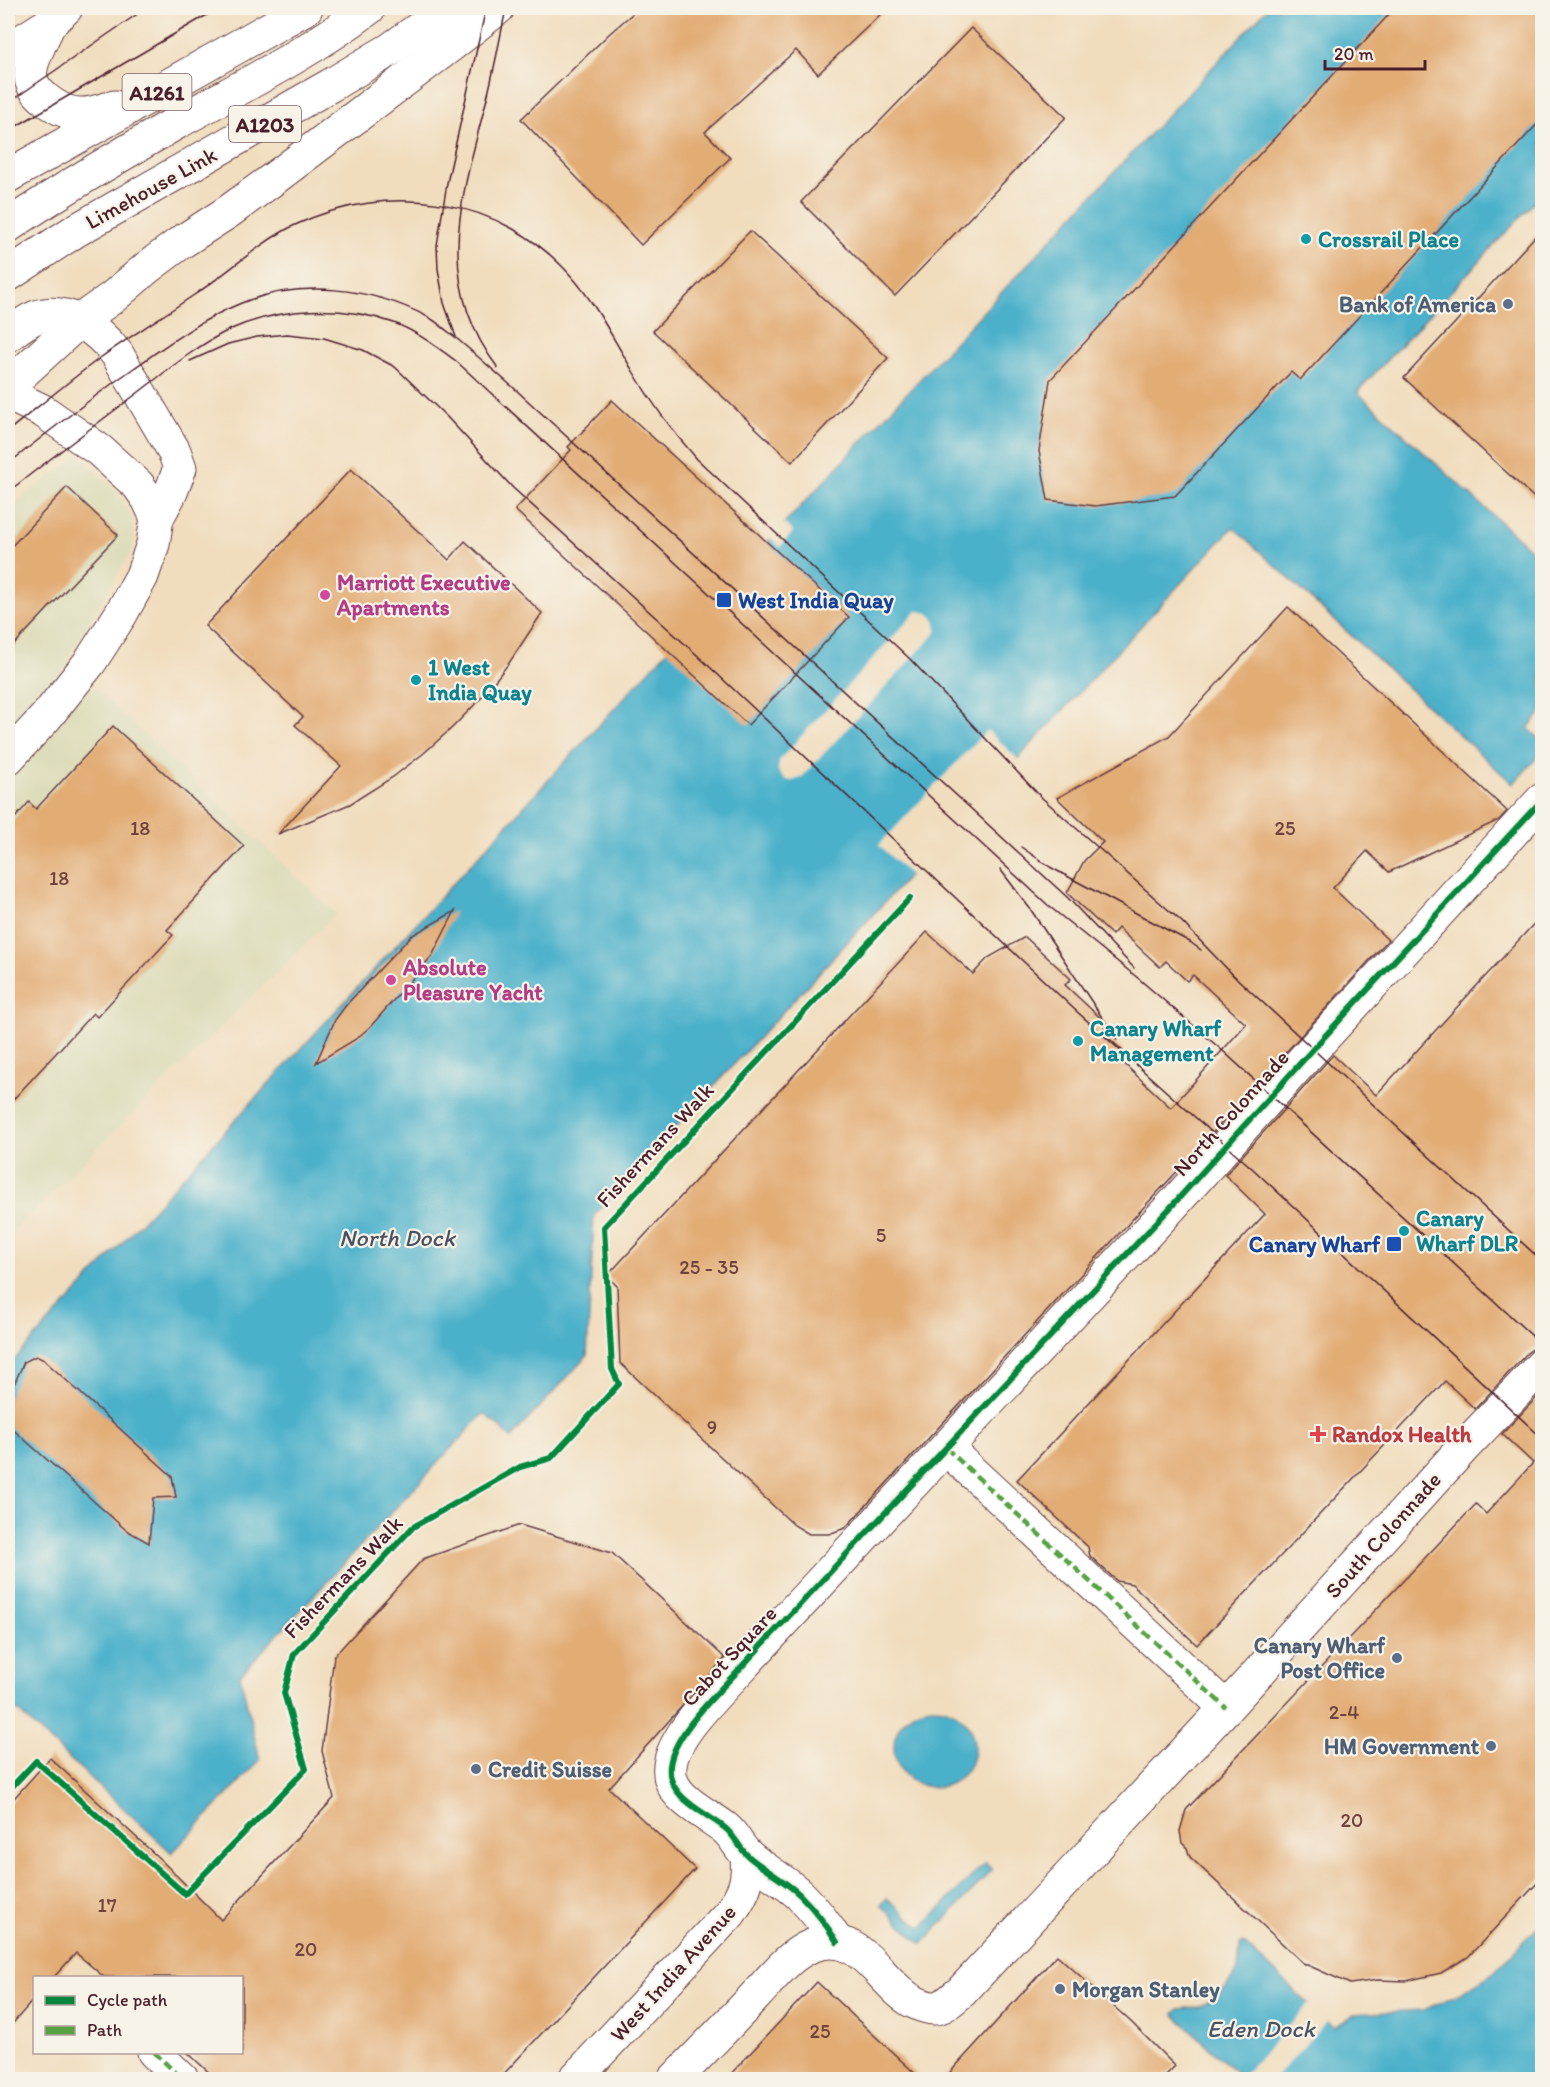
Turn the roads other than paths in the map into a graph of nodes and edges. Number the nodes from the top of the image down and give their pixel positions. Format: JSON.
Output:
{"nodes":[{"id":1,"x":306,"y":8,"type":"edge"},
{"id":2,"x":369,"y":8,"type":"edge"},
{"id":3,"x":448,"y":8,"type":"edge"},
{"id":4,"x":498,"y":8,"type":"edge"},
{"id":5,"x":57,"y":16,"type":"edge"},
{"id":6,"x":8,"y":52,"type":"edge"},
{"id":7,"x":144,"y":99,"type":"junction"},
{"id":8,"x":8,"y":176,"type":"edge"},
{"id":9,"x":8,"y":226,"type":"edge"},
{"id":10,"x":8,"y":275,"type":"edge"},
{"id":11,"x":80,"y":321,"type":"junction"},
{"id":12,"x":8,"y":335,"type":"edge"},
{"id":13,"x":8,"y":386,"type":"edge"},
{"id":14,"x":8,"y":394,"type":"edge"},
{"id":15,"x":157,"y":518,"type":"junction"},
{"id":16,"x":8,"y":758,"type":"edge"},
{"id":17,"x":1542,"y":800,"type":"edge"},
{"id":18,"x":1542,"y":1365,"type":"edge"},
{"id":19,"x":946,"y":1448,"type":"junction"},
{"id":20,"x":1226,"y":1708,"type":"junction"},
{"id":21,"x":747,"y":1855,"type":"junction"},
{"id":22,"x":837,"y":1942,"type":"junction"},
{"id":23,"x":156,"y":2054,"type":"edge"},
{"id":24,"x":183,"y":2079,"type":"edge"},
{"id":25,"x":574,"y":2079,"type":"edge"},
{"id":26,"x":674,"y":2079,"type":"edge"}],
"edges":[{"from":1,"to":7,"type":"main road","number":"A1261"},
{"from":2,"to":9,"type":"main road","name":"Limehouse Link","number":"A1203"},
{"from":3,"to":10,"type":"main road","name":"Limehouse Link","number":"A1203"},
{"from":4,"to":11,"type":"main road"},
{"from":5,"to":6,"type":"main road"},
{"from":5,"to":7,"type":"main road"},
{"from":7,"to":8,"type":"main road","number":"A1261"},
{"from":11,"to":12,"type":"main road"},
{"from":11,"to":13,"type":"main road"},
{"from":11,"to":15,"type":"main road"},
{"from":14,"to":15,"type":"main road"},
{"from":15,"to":16,"type":"main road"},
{"from":17,"to":19,"type":"main road","name":"North Colonnade"},
{"from":18,"to":20,"type":"main road","name":"South Colonnade"},
{"from":19,"to":20,"type":"main road"},
{"from":19,"to":21,"type":"main road","name":"Cabot Square"},
{"from":20,"to":22,"type":"main road"},
{"from":21,"to":22,"type":"main road","name":"Cabot Square"},
{"from":21,"to":25,"type":"main road","name":"West India Avenue"},
{"from":22,"to":26,"type":"main road"},
{"from":23,"to":24,"type":"main road"}]}
